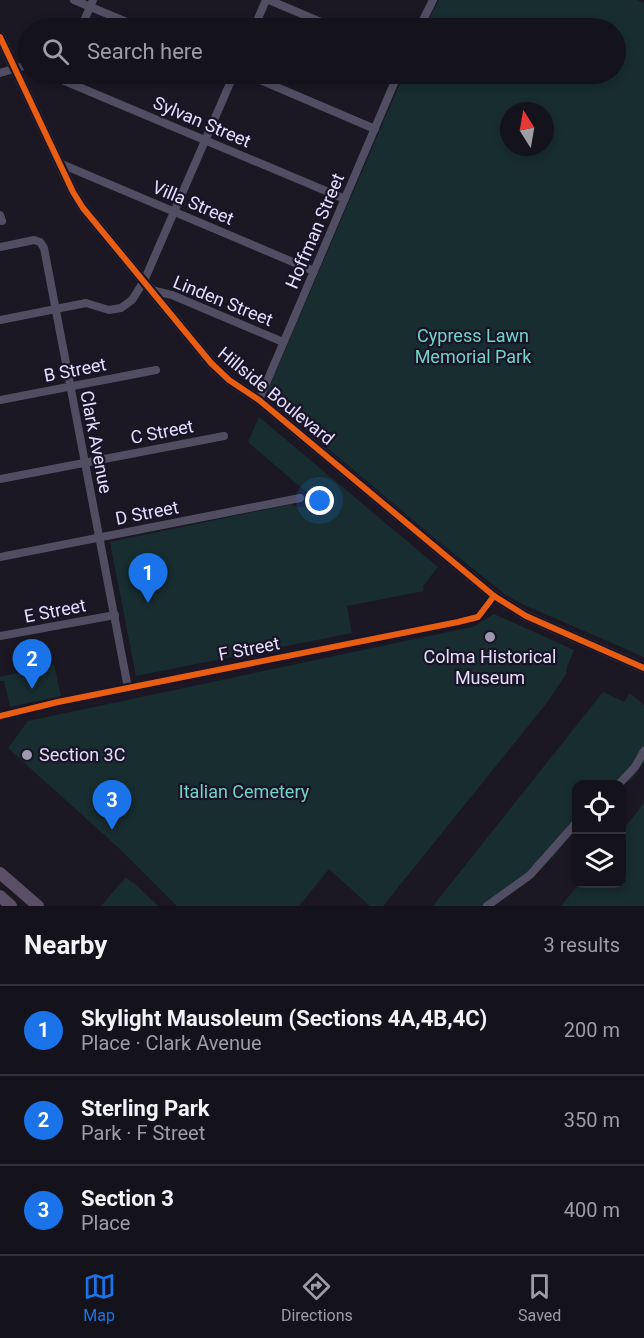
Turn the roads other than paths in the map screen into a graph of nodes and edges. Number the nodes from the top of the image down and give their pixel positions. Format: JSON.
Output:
{"nodes":[{"id":1,"x":74,"y":0,"type":"edge"},
{"id":2,"x":267,"y":0,"type":"edge"},
{"id":3,"x":433,"y":0,"type":"edge"},
{"id":4,"x":92,"y":3,"type":"edge"},
{"id":5,"x":85,"y":18,"type":"edge"},
{"id":6,"x":121,"y":18,"type":"edge"},
{"id":7,"x":259,"y":18,"type":"edge"},
{"id":8,"x":311,"y":18,"type":"edge"},
{"id":9,"x":424,"y":18,"type":"edge"},
{"id":10,"x":0,"y":37,"type":"edge"},
{"id":11,"x":18,"y":67,"type":"edge"},
{"id":12,"x":15,"y":68,"type":"junction"},
{"id":13,"x":0,"y":73,"type":"edge"},
{"id":14,"x":18,"y":74,"type":"edge"},
{"id":15,"x":22,"y":84,"type":"edge"},
{"id":16,"x":78,"y":84,"type":"edge"},
{"id":17,"x":230,"y":84,"type":"edge"},
{"id":18,"x":269,"y":84,"type":"edge"},
{"id":19,"x":394,"y":84,"type":"edge"},
{"id":20,"x":375,"y":129,"type":"junction"},
{"id":21,"x":206,"y":140,"type":"junction"},
{"id":22,"x":59,"y":163,"type":"junction"},
{"id":23,"x":345,"y":199,"type":"junction"},
{"id":24,"x":175,"y":212,"type":"junction"},
{"id":25,"x":0,"y":247,"type":"edge"},
{"id":26,"x":314,"y":271,"type":"junction"},
{"id":27,"x":148,"y":286,"type":"junction"},
{"id":28,"x":55,"y":309,"type":"junction"},
{"id":29,"x":0,"y":320,"type":"edge"},
{"id":30,"x":284,"y":342,"type":"junction"},
{"id":31,"x":156,"y":370,"type":"dead end"},
{"id":32,"x":70,"y":386,"type":"junction"},
{"id":33,"x":0,"y":400,"type":"edge"},
{"id":34,"x":259,"y":400,"type":"junction"},
{"id":35,"x":224,"y":436,"type":"dead end"},
{"id":36,"x":84,"y":462,"type":"junction"},
{"id":37,"x":0,"y":479,"type":"edge"},
{"id":38,"x":300,"y":498,"type":"dead end"},
{"id":39,"x":99,"y":538,"type":"junction"},
{"id":40,"x":0,"y":557,"type":"edge"},
{"id":41,"x":494,"y":596,"type":"junction"},
{"id":42,"x":115,"y":615,"type":"junction"},
{"id":43,"x":0,"y":636,"type":"edge"},
{"id":44,"x":644,"y":668,"type":"edge"},
{"id":45,"x":128,"y":688,"type":"junction"},
{"id":46,"x":0,"y":716,"type":"edge"},
{"id":47,"x":644,"y":751,"type":"edge"},
{"id":48,"x":623,"y":780,"type":"edge"},
{"id":49,"x":572,"y":828,"type":"edge"},
{"id":50,"x":0,"y":873,"type":"edge"},
{"id":51,"x":0,"y":896,"type":"edge"},
{"id":52,"x":11,"y":906,"type":"edge"},
{"id":53,"x":38,"y":906,"type":"edge"},
{"id":54,"x":487,"y":906,"type":"edge"}],
"edges":[{"from":1,"to":4,"type":"street"},
{"from":2,"to":7,"type":"street"},
{"from":2,"to":8,"type":"street"},
{"from":3,"to":9,"type":"street"},
{"from":4,"to":5,"type":"street"},
{"from":4,"to":6,"type":"street"},
{"from":10,"to":12,"type":"main road","name":"Hillside Boulevard"},
{"from":11,"to":12,"type":"street"},
{"from":12,"to":13,"type":"street"},
{"from":12,"to":14,"type":"main road","name":"Hillside Boulevard"},
{"from":15,"to":22,"type":"main road","name":"Hillside Boulevard"},
{"from":16,"to":21,"type":"street","name":"Sylvan Street"},
{"from":17,"to":21,"type":"street"},
{"from":18,"to":20,"type":"street"},
{"from":19,"to":20,"type":"street","name":"Hoffman Street"},
{"from":20,"to":23,"type":"street","name":"Hoffman Street"},
{"from":21,"to":23,"type":"street","name":"Sylvan Street"},
{"from":21,"to":24,"type":"street"},
{"from":22,"to":24,"type":"street","name":"Villa Street"},
{"from":22,"to":27,"type":"main road","name":"Hillside Boulevard"},
{"from":23,"to":26,"type":"street","name":"Hoffman Street"},
{"from":24,"to":26,"type":"street","name":"Villa Street"},
{"from":24,"to":27,"type":"street"},
{"from":25,"to":28,"type":"street","name":"Clark Avenue"},
{"from":26,"to":30,"type":"street","name":"Hoffman Street"},
{"from":27,"to":28,"type":"street"},
{"from":27,"to":30,"type":"street","name":"Linden Street"},
{"from":27,"to":34,"type":"main road","name":"Hillside Boulevard"},
{"from":28,"to":29,"type":"street"},
{"from":28,"to":32,"type":"street","name":"Clark Avenue"},
{"from":30,"to":34,"type":"street","name":"Hoffman Street"},
{"from":31,"to":32,"type":"street","name":"B Street"},
{"from":32,"to":33,"type":"street","name":"B Street"},
{"from":32,"to":36,"type":"street","name":"Clark Avenue"},
{"from":34,"to":41,"type":"main road","name":"Hillside Boulevard"},
{"from":35,"to":36,"type":"street","name":"C Street"},
{"from":36,"to":37,"type":"street","name":"C Street"},
{"from":36,"to":39,"type":"street","name":"Clark Avenue"},
{"from":38,"to":39,"type":"street","name":"D Street"},
{"from":39,"to":40,"type":"street","name":"D Street"},
{"from":39,"to":42,"type":"street","name":"Clark Avenue"},
{"from":41,"to":44,"type":"main road","name":"Hillside Boulevard"},
{"from":41,"to":45,"type":"street","name":"F Street"},
{"from":42,"to":43,"type":"street","name":"E Street"},
{"from":42,"to":45,"type":"street","name":"Clark Avenue"},
{"from":45,"to":46,"type":"street","name":"F Street"},
{"from":47,"to":48,"type":"street"},
{"from":49,"to":54,"type":"street"},
{"from":50,"to":53,"type":"main road"},
{"from":51,"to":52,"type":"main road"}]}
